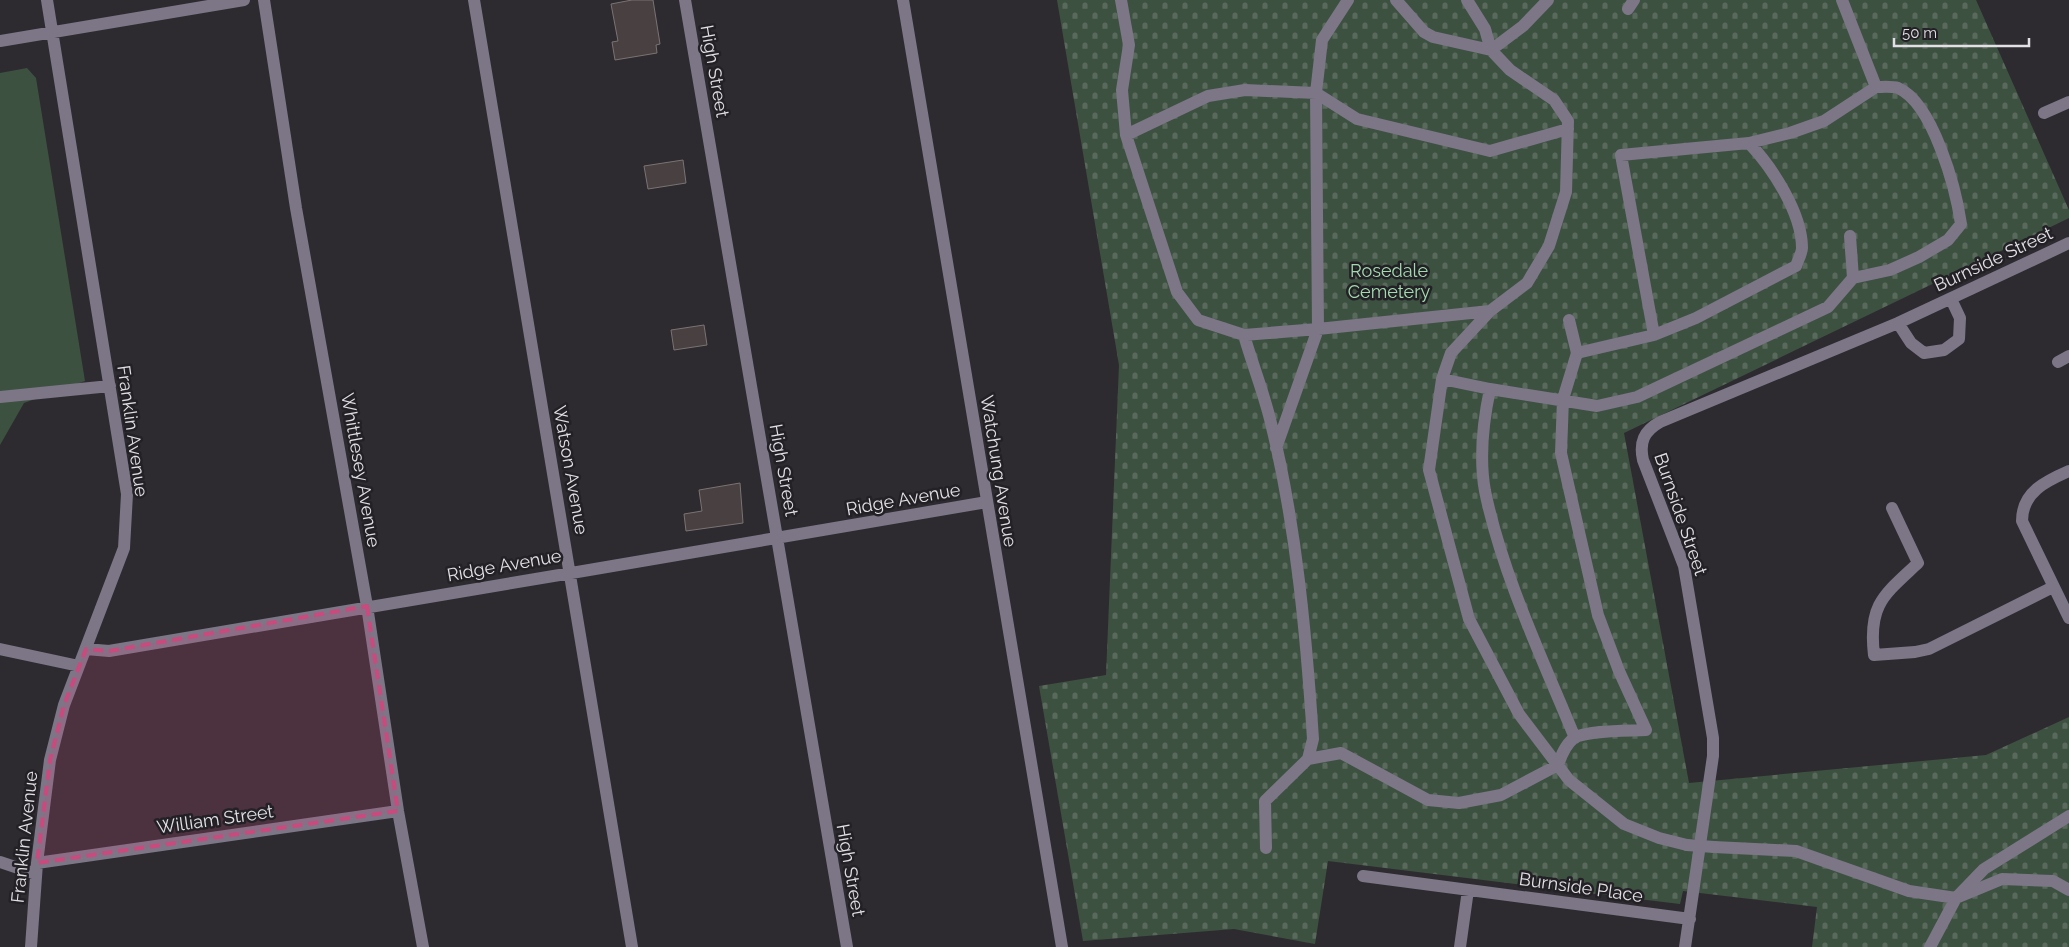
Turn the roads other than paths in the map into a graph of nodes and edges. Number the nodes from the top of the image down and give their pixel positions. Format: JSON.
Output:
{"nodes":[{"id":1,"x":47,"y":0,"type":"edge"},
{"id":2,"x":244,"y":0,"type":"edge"},
{"id":3,"x":264,"y":0,"type":"edge"},
{"id":4,"x":474,"y":0,"type":"edge"},
{"id":5,"x":685,"y":0,"type":"edge"},
{"id":6,"x":903,"y":0,"type":"edge"},
{"id":7,"x":1121,"y":0,"type":"edge"},
{"id":8,"x":1348,"y":0,"type":"edge"},
{"id":9,"x":1396,"y":0,"type":"edge"},
{"id":10,"x":1467,"y":0,"type":"edge"},
{"id":11,"x":1548,"y":0,"type":"edge"},
{"id":12,"x":1842,"y":0,"type":"edge"},
{"id":13,"x":52,"y":32,"type":"junction"},
{"id":14,"x":0,"y":41,"type":"edge"},
{"id":15,"x":1491,"y":50,"type":"junction"},
{"id":16,"x":1876,"y":87,"type":"junction"},
{"id":17,"x":1316,"y":92,"type":"junction"},
{"id":18,"x":2069,"y":102,"type":"edge"},
{"id":19,"x":2044,"y":113,"type":"dead end"},
{"id":20,"x":1568,"y":129,"type":"junction"},
{"id":21,"x":1126,"y":135,"type":"junction"},
{"id":22,"x":1749,"y":142,"type":"junction"},
{"id":23,"x":1850,"y":236,"type":"dead end"},
{"id":24,"x":2069,"y":243,"type":"edge"},
{"id":25,"x":1853,"y":278,"type":"junction"},
{"id":26,"x":1951,"y":298,"type":"junction"},
{"id":27,"x":1490,"y":311,"type":"junction"},
{"id":28,"x":1569,"y":320,"type":"dead end"},
{"id":29,"x":1898,"y":322,"type":"junction"},
{"id":30,"x":1318,"y":329,"type":"junction"},
{"id":31,"x":1654,"y":335,"type":"junction"},
{"id":32,"x":1244,"y":336,"type":"junction"},
{"id":33,"x":1577,"y":353,"type":"junction"},
{"id":34,"x":1442,"y":380,"type":"junction"},
{"id":35,"x":110,"y":386,"type":"junction"},
{"id":36,"x":1490,"y":389,"type":"junction"},
{"id":37,"x":0,"y":397,"type":"edge"},
{"id":38,"x":1563,"y":399,"type":"junction"},
{"id":39,"x":1276,"y":448,"type":"junction"},
{"id":40,"x":2069,"y":471,"type":"edge"},
{"id":41,"x":987,"y":502,"type":"junction"},
{"id":42,"x":1892,"y":508,"type":"dead end"},
{"id":43,"x":778,"y":539,"type":"junction"},
{"id":44,"x":570,"y":572,"type":"junction"},
{"id":45,"x":2053,"y":587,"type":"junction"},
{"id":46,"x":367,"y":606,"type":"junction"},
{"id":47,"x":2069,"y":618,"type":"edge"},
{"id":48,"x":0,"y":649,"type":"edge"},
{"id":49,"x":86,"y":649,"type":"junction"},
{"id":50,"x":80,"y":666,"type":"junction"},
{"id":51,"x":1575,"y":738,"type":"junction"},
{"id":52,"x":1308,"y":759,"type":"junction"},
{"id":53,"x":1558,"y":765,"type":"junction"},
{"id":54,"x":398,"y":811,"type":"junction"},
{"id":55,"x":2069,"y":816,"type":"edge"},
{"id":56,"x":1266,"y":848,"type":"dead end"},
{"id":57,"x":0,"y":862,"type":"edge"},
{"id":58,"x":37,"y":868,"type":"junction"},
{"id":59,"x":1363,"y":876,"type":"dead end"},
{"id":60,"x":1468,"y":890,"type":"junction"},
{"id":61,"x":2069,"y":890,"type":"edge"},
{"id":62,"x":1956,"y":898,"type":"junction"},
{"id":63,"x":1690,"y":919,"type":"junction"},
{"id":64,"x":31,"y":947,"type":"edge"},
{"id":65,"x":423,"y":947,"type":"edge"},
{"id":66,"x":632,"y":947,"type":"edge"},
{"id":67,"x":846,"y":947,"type":"edge"},
{"id":68,"x":1062,"y":947,"type":"edge"},
{"id":69,"x":1460,"y":947,"type":"edge"},
{"id":70,"x":1685,"y":947,"type":"edge"},
{"id":71,"x":1930,"y":947,"type":"edge"}],
"edges":[{"from":1,"to":13,"type":"street","name":"Franklin Avenue"},
{"from":2,"to":13,"type":"street"},
{"from":3,"to":46,"type":"street","name":"Whittlesey Avenue"},
{"from":4,"to":44,"type":"street","name":"Watson Avenue"},
{"from":5,"to":43,"type":"street","name":"High Street"},
{"from":6,"to":41,"type":"street","name":"Watchung Avenue"},
{"from":7,"to":21,"type":"street"},
{"from":8,"to":17,"type":"street"},
{"from":9,"to":15,"type":"street"},
{"from":10,"to":15,"type":"street"},
{"from":11,"to":15,"type":"street"},
{"from":12,"to":16,"type":"street"},
{"from":13,"to":14,"type":"street"},
{"from":13,"to":35,"type":"street","name":"Franklin Avenue"},
{"from":15,"to":20,"type":"street"},
{"from":16,"to":22,"type":"street"},
{"from":16,"to":25,"type":"street"},
{"from":17,"to":20,"type":"street"},
{"from":17,"to":21,"type":"street"},
{"from":17,"to":30,"type":"street"},
{"from":18,"to":19,"type":"street"},
{"from":20,"to":27,"type":"street"},
{"from":21,"to":32,"type":"street"},
{"from":22,"to":31,"type":"street"},
{"from":22,"to":31,"type":"street"},
{"from":23,"to":25,"type":"street"},
{"from":24,"to":26,"type":"street","name":"Burnside Street"},
{"from":25,"to":38,"type":"street"},
{"from":26,"to":29,"type":"street","name":"Burnside Street"},
{"from":26,"to":29,"type":"street"},
{"from":27,"to":30,"type":"street"},
{"from":27,"to":34,"type":"street"},
{"from":28,"to":33,"type":"street"},
{"from":29,"to":63,"type":"street","name":"Burnside Street"},
{"from":30,"to":32,"type":"street"},
{"from":30,"to":39,"type":"street"},
{"from":31,"to":33,"type":"street"},
{"from":32,"to":39,"type":"street"},
{"from":33,"to":38,"type":"street"},
{"from":34,"to":36,"type":"street"},
{"from":34,"to":53,"type":"street"},
{"from":35,"to":37,"type":"street"},
{"from":35,"to":49,"type":"street","name":"Franklin Avenue"},
{"from":36,"to":38,"type":"street"},
{"from":36,"to":51,"type":"street"},
{"from":38,"to":51,"type":"street"},
{"from":39,"to":52,"type":"street"},
{"from":40,"to":45,"type":"street"},
{"from":41,"to":43,"type":"street","name":"Ridge Avenue"},
{"from":41,"to":68,"type":"street","name":"Watchung Avenue"},
{"from":42,"to":45,"type":"street"},
{"from":43,"to":44,"type":"street","name":"Ridge Avenue"},
{"from":43,"to":67,"type":"street","name":"High Street"},
{"from":44,"to":46,"type":"street","name":"Ridge Avenue"},
{"from":44,"to":66,"type":"street","name":"Watson Avenue"},
{"from":45,"to":47,"type":"street"},
{"from":46,"to":49,"type":"street","name":"Ridge Avenue"},
{"from":46,"to":54,"type":"street","name":"Whittlesey Avenue"},
{"from":48,"to":50,"type":"street"},
{"from":49,"to":50,"type":"street","name":"Franklin Avenue"},
{"from":50,"to":58,"type":"street","name":"Franklin Avenue"},
{"from":51,"to":53,"type":"street"},
{"from":52,"to":53,"type":"street"},
{"from":52,"to":56,"type":"street"},
{"from":53,"to":62,"type":"street","bridge":true},
{"from":54,"to":58,"type":"street","name":"William Street"},
{"from":54,"to":65,"type":"street","name":"Whittlesey Avenue"},
{"from":55,"to":62,"type":"street"},
{"from":57,"to":58,"type":"street","name":"William Street"},
{"from":58,"to":64,"type":"street","name":"Franklin Avenue"},
{"from":59,"to":60,"type":"street","name":"Burnside Place"},
{"from":60,"to":63,"type":"street","name":"Burnside Place"},
{"from":60,"to":69,"type":"street"},
{"from":61,"to":62,"type":"street"},
{"from":62,"to":71,"type":"street"},
{"from":63,"to":70,"type":"street","name":"Burnside Street"}]}
